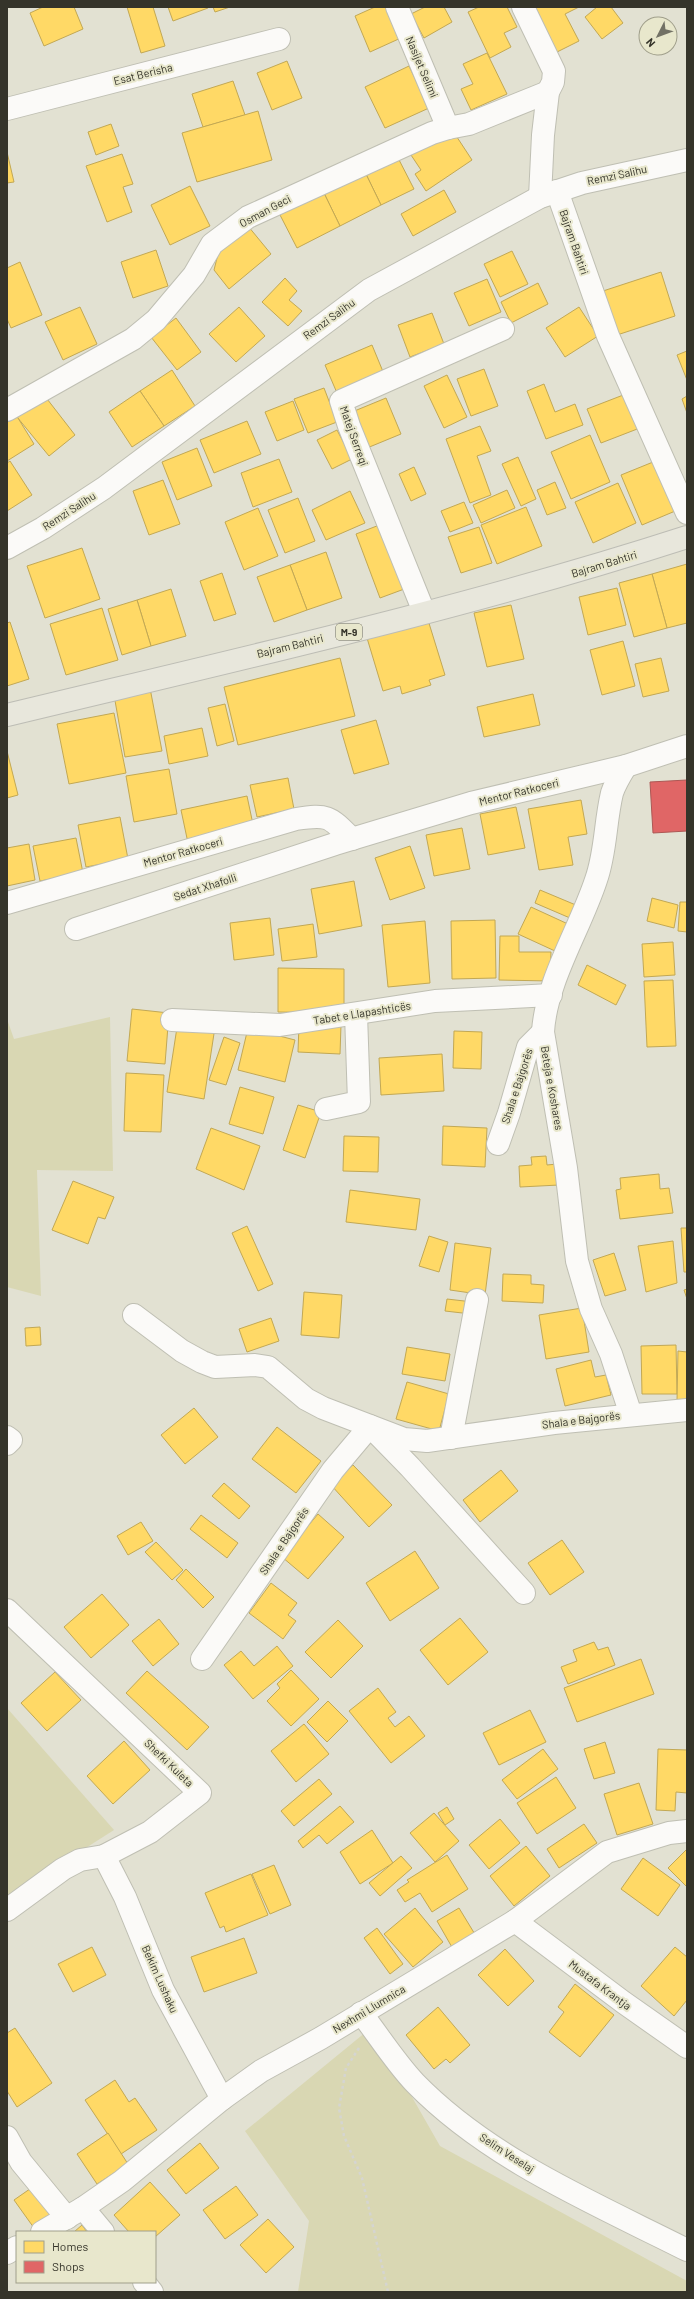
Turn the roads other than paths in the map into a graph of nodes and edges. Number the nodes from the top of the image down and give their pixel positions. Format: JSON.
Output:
{"nodes":[{"id":1,"x":397,"y":7,"type":"edge"},
{"id":2,"x":523,"y":7,"type":"edge"},
{"id":3,"x":279,"y":39,"type":"dead end"},
{"id":4,"x":548,"y":92,"type":"junction"},
{"id":5,"x":7,"y":109,"type":"edge"},
{"id":6,"x":448,"y":128,"type":"junction"},
{"id":7,"x":687,"y":160,"type":"edge"},
{"id":8,"x":548,"y":194,"type":"junction"},
{"id":9,"x":503,"y":329,"type":"dead end"},
{"id":10,"x":7,"y":410,"type":"edge"},
{"id":11,"x":687,"y":513,"type":"edge"},
{"id":12,"x":687,"y":537,"type":"edge"},
{"id":13,"x":7,"y":548,"type":"edge"},
{"id":14,"x":424,"y":612,"type":"junction"},
{"id":15,"x":7,"y":715,"type":"edge"},
{"id":16,"x":687,"y":746,"type":"edge"},
{"id":17,"x":626,"y":766,"type":"junction"},
{"id":18,"x":343,"y":842,"type":"junction"},
{"id":19,"x":7,"y":903,"type":"edge"},
{"id":20,"x":76,"y":929,"type":"dead end"},
{"id":21,"x":551,"y":995,"type":"junction"},
{"id":22,"x":356,"y":1014,"type":"junction"},
{"id":23,"x":172,"y":1020,"type":"dead end"},
{"id":24,"x":543,"y":1032,"type":"junction"},
{"id":25,"x":326,"y":1109,"type":"dead end"},
{"id":26,"x":498,"y":1144,"type":"dead end"},
{"id":27,"x":477,"y":1300,"type":"dead end"},
{"id":28,"x":134,"y":1315,"type":"dead end"},
{"id":29,"x":687,"y":1410,"type":"edge"},
{"id":30,"x":631,"y":1414,"type":"junction"},
{"id":31,"x":370,"y":1426,"type":"junction"},
{"id":32,"x":451,"y":1438,"type":"junction"},
{"id":33,"x":524,"y":1593,"type":"dead end"},
{"id":34,"x":7,"y":1610,"type":"edge"},
{"id":35,"x":202,"y":1659,"type":"dead end"},
{"id":36,"x":687,"y":1831,"type":"edge"},
{"id":37,"x":104,"y":1856,"type":"junction"},
{"id":38,"x":7,"y":1910,"type":"edge"},
{"id":39,"x":515,"y":1921,"type":"junction"},
{"id":40,"x":367,"y":2020,"type":"junction"},
{"id":41,"x":687,"y":2047,"type":"edge"},
{"id":42,"x":222,"y":2099,"type":"junction"},
{"id":43,"x":7,"y":2137,"type":"edge"},
{"id":44,"x":75,"y":2213,"type":"junction"},
{"id":45,"x":44,"y":2231,"type":"edge"},
{"id":46,"x":102,"y":2231,"type":"edge"},
{"id":47,"x":16,"y":2248,"type":"edge"},
{"id":48,"x":687,"y":2250,"type":"edge"},
{"id":49,"x":7,"y":2253,"type":"edge"},
{"id":50,"x":145,"y":2283,"type":"edge"},
{"id":51,"x":152,"y":2292,"type":"edge"}],
"edges":[{"from":1,"to":6,"type":"street","name":"Nasijet Selimi"},
{"from":2,"to":4,"type":"street"},
{"from":3,"to":5,"type":"street","name":"Esat Berisha"},
{"from":4,"to":6,"type":"street","name":"Osman Geci"},
{"from":4,"to":8,"type":"street"},
{"from":6,"to":10,"type":"street","name":"Osman Geci"},
{"from":7,"to":8,"type":"street","name":"Remzi Salihu"},
{"from":8,"to":11,"type":"street","name":"Bajram Bahtiri"},
{"from":8,"to":13,"type":"street","name":"Remzi Salihu"},
{"from":9,"to":14,"type":"street","name":"Matej Serreqi"},
{"from":12,"to":14,"type":"main road","name":"Bajram Bahtiri","number":"M-9"},
{"from":14,"to":15,"type":"main road","name":"Bajram Bahtiri","number":"M-9"},
{"from":16,"to":17,"type":"street","name":"Mentor Ratkoceri"},
{"from":17,"to":18,"type":"street","name":"Mentor Ratkoceri"},
{"from":17,"to":21,"type":"street","name":"Beteja e Koshares"},
{"from":18,"to":19,"type":"street","name":"Mentor Ratkoceri"},
{"from":18,"to":20,"type":"street","name":"Sedat Xhafolli"},
{"from":21,"to":22,"type":"street","name":"Tabet e Llapashticës"},
{"from":21,"to":24,"type":"street","name":"Beteja e Koshares"},
{"from":22,"to":23,"type":"street","name":"Tabet e Llapashticës"},
{"from":22,"to":25,"type":"street"},
{"from":24,"to":26,"type":"street","name":"Shala e Bajgorës"},
{"from":24,"to":30,"type":"street","name":"Beteja e Koshares"},
{"from":27,"to":32,"type":"street"},
{"from":28,"to":31,"type":"street","name":"Shala e Bajgorës"},
{"from":29,"to":30,"type":"street","name":"Shala e Bajgorës"},
{"from":30,"to":32,"type":"street","name":"Shala e Bajgorës"},
{"from":31,"to":32,"type":"street","name":"Shala e Bajgorës"},
{"from":31,"to":33,"type":"street","name":"Shala e Bajgorës"},
{"from":31,"to":35,"type":"street","name":"Shala e Bajgorës"},
{"from":34,"to":37,"type":"street","name":"Shefki Kuleta"},
{"from":36,"to":39,"type":"street","name":"Nexhmi Llumnica"},
{"from":37,"to":38,"type":"street","name":"Shefki Kuleta"},
{"from":37,"to":42,"type":"street","name":"Bekim Lushaku"},
{"from":39,"to":40,"type":"street","name":"Nexhmi Llumnica"},
{"from":39,"to":41,"type":"street","name":"Mustafa Krantja"},
{"from":40,"to":42,"type":"street","name":"Nexhmi Llumnica"},
{"from":40,"to":48,"type":"street","name":"Selim Veselaj"},
{"from":42,"to":44,"type":"street","name":"Nexhmi Llumnica"},
{"from":43,"to":44,"type":"street"},
{"from":44,"to":45,"type":"street","name":"Nexhmi Llumnica"},
{"from":44,"to":46,"type":"street"},
{"from":47,"to":49,"type":"street"},
{"from":50,"to":51,"type":"street"}]}
